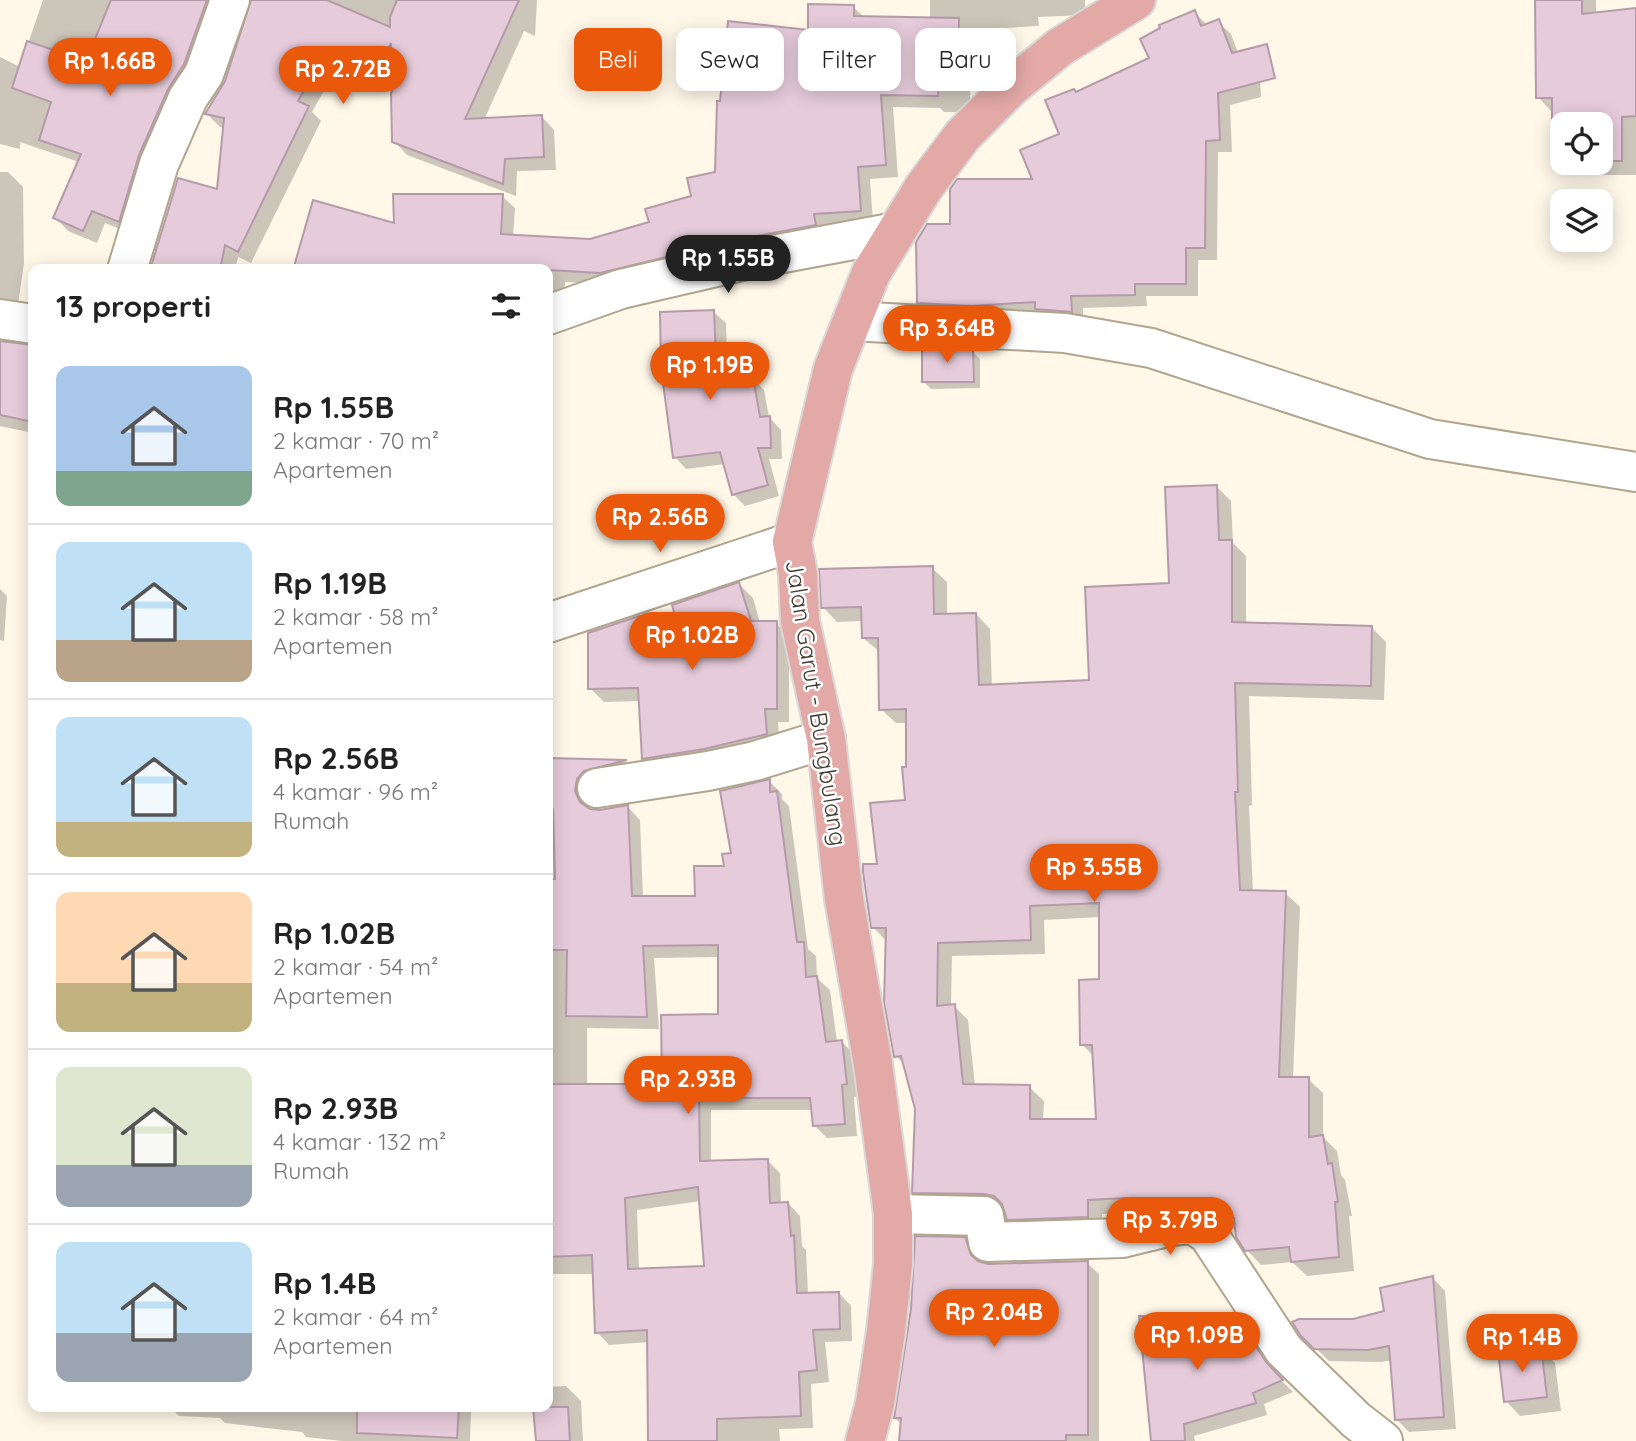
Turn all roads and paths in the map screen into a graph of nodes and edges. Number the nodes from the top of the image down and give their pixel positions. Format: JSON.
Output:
{"nodes":[{"id":1,"x":230,"y":0,"type":"edge"},
{"id":2,"x":1136,"y":0,"type":"edge"},
{"id":3,"x":896,"y":232,"type":"junction"},
{"id":4,"x":129,"y":264,"type":"edge"},
{"id":5,"x":553,"y":313,"type":"edge"},
{"id":6,"x":0,"y":320,"type":"edge"},
{"id":7,"x":852,"y":321,"type":"junction"},
{"id":8,"x":28,"y":323,"type":"edge"},
{"id":9,"x":1636,"y":472,"type":"edge"},
{"id":10,"x":792,"y":542,"type":"junction"},
{"id":11,"x":553,"y":621,"type":"edge"},
{"id":12,"x":826,"y":740,"type":"junction"},
{"id":13,"x":597,"y":788,"type":"dead end"},
{"id":14,"x":893,"y":1214,"type":"junction"},
{"id":15,"x":865,"y":1441,"type":"edge"},
{"id":16,"x":1383,"y":1441,"type":"edge"}],
"edges":[{"from":1,"to":4,"type":"street"},
{"from":2,"to":3,"type":"main road","name":"Jalan Garut - Bungbulang"},
{"from":3,"to":5,"type":"street"},
{"from":3,"to":7,"type":"main road","name":"Jalan Garut - Bungbulang"},
{"from":6,"to":8,"type":"street"},
{"from":7,"to":9,"type":"street"},
{"from":7,"to":10,"type":"main road","name":"Jalan Garut - Bungbulang"},
{"from":10,"to":11,"type":"street"},
{"from":10,"to":12,"type":"main road","name":"Jalan Garut - Bungbulang"},
{"from":12,"to":13,"type":"street"},
{"from":12,"to":14,"type":"main road","name":"Jalan Garut - Bungbulang"},
{"from":14,"to":15,"type":"main road","name":"Jalan Garut - Bungbulang"},
{"from":14,"to":16,"type":"street"}]}
